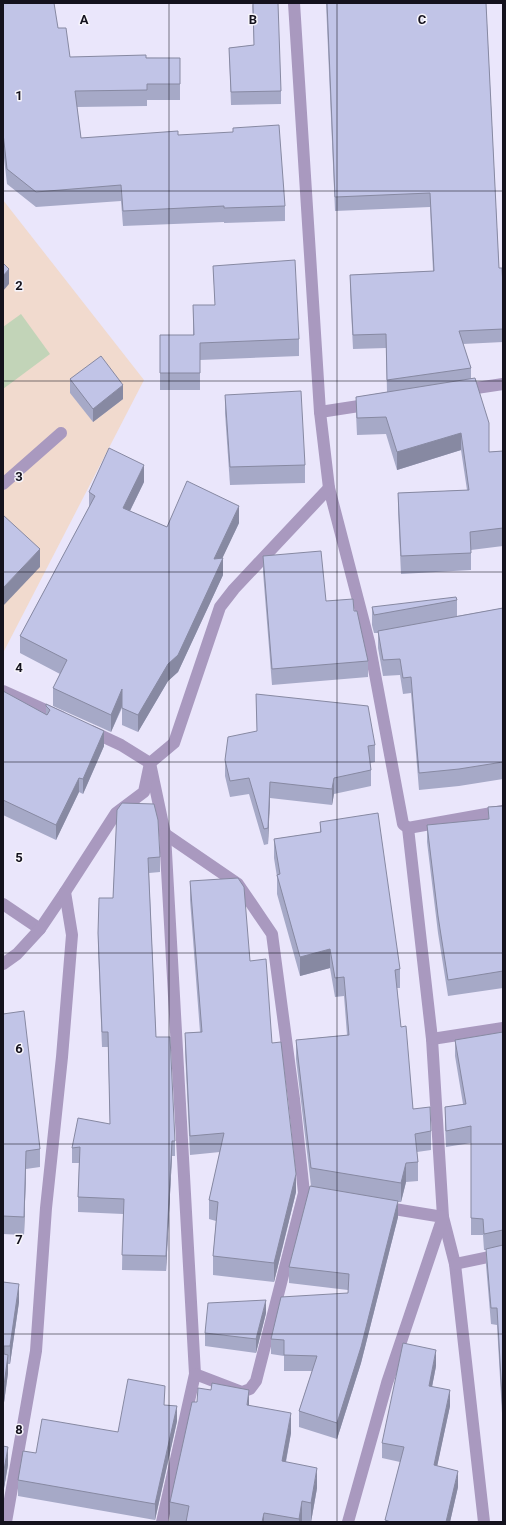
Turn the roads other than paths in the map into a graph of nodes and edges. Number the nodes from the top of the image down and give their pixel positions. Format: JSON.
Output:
{"nodes":[{"id":1,"x":294,"y":3,"type":"edge"},
{"id":2,"x":503,"y":384,"type":"edge"},
{"id":3,"x":450,"y":392,"type":"edge"},
{"id":4,"x":381,"y":403,"type":"edge"},
{"id":5,"x":320,"y":412,"type":"junction"},
{"id":6,"x":61,"y":433,"type":"dead end"},
{"id":7,"x":3,"y":484,"type":"edge"},
{"id":8,"x":330,"y":488,"type":"junction"},
{"id":9,"x":384,"y":639,"type":"edge"},
{"id":10,"x":369,"y":642,"type":"junction"},
{"id":11,"x":3,"y":691,"type":"edge"},
{"id":12,"x":150,"y":763,"type":"junction"},
{"id":13,"x":503,"y":811,"type":"edge"},
{"id":14,"x":408,"y":828,"type":"junction"},
{"id":15,"x":165,"y":834,"type":"junction"},
{"id":16,"x":65,"y":892,"type":"junction"},
{"id":17,"x":3,"y":904,"type":"edge"},
{"id":18,"x":40,"y":929,"type":"junction"},
{"id":19,"x":3,"y":964,"type":"edge"},
{"id":20,"x":503,"y":1028,"type":"edge"},
{"id":21,"x":432,"y":1039,"type":"junction"},
{"id":22,"x":374,"y":1205,"type":"edge"},
{"id":23,"x":443,"y":1217,"type":"junction"},
{"id":24,"x":503,"y":1254,"type":"edge"},
{"id":25,"x":455,"y":1264,"type":"junction"},
{"id":26,"x":195,"y":1374,"type":"junction"},
{"id":27,"x":6,"y":1522,"type":"edge"},
{"id":28,"x":162,"y":1522,"type":"edge"},
{"id":29,"x":348,"y":1522,"type":"edge"},
{"id":30,"x":484,"y":1522,"type":"edge"}],
"edges":[{"from":1,"to":5,"type":"street"},
{"from":2,"to":3,"type":"street"},
{"from":4,"to":5,"type":"street"},
{"from":5,"to":8,"type":"street"},
{"from":6,"to":7,"type":"street"},
{"from":8,"to":10,"type":"street"},
{"from":8,"to":12,"type":"street"},
{"from":9,"to":10,"type":"street"},
{"from":10,"to":14,"type":"street"},
{"from":11,"to":12,"type":"street"},
{"from":12,"to":15,"type":"street"},
{"from":12,"to":16,"type":"street"},
{"from":13,"to":14,"type":"street"},
{"from":14,"to":21,"type":"street"},
{"from":15,"to":26,"type":"street"},
{"from":15,"to":26,"type":"street"},
{"from":16,"to":18,"type":"street"},
{"from":16,"to":27,"type":"street"},
{"from":17,"to":18,"type":"street"},
{"from":18,"to":19,"type":"street"},
{"from":20,"to":21,"type":"street"},
{"from":21,"to":23,"type":"street"},
{"from":22,"to":23,"type":"street"},
{"from":23,"to":25,"type":"street"},
{"from":23,"to":29,"type":"street"},
{"from":24,"to":25,"type":"street"},
{"from":25,"to":30,"type":"street"},
{"from":26,"to":28,"type":"street"}]}
